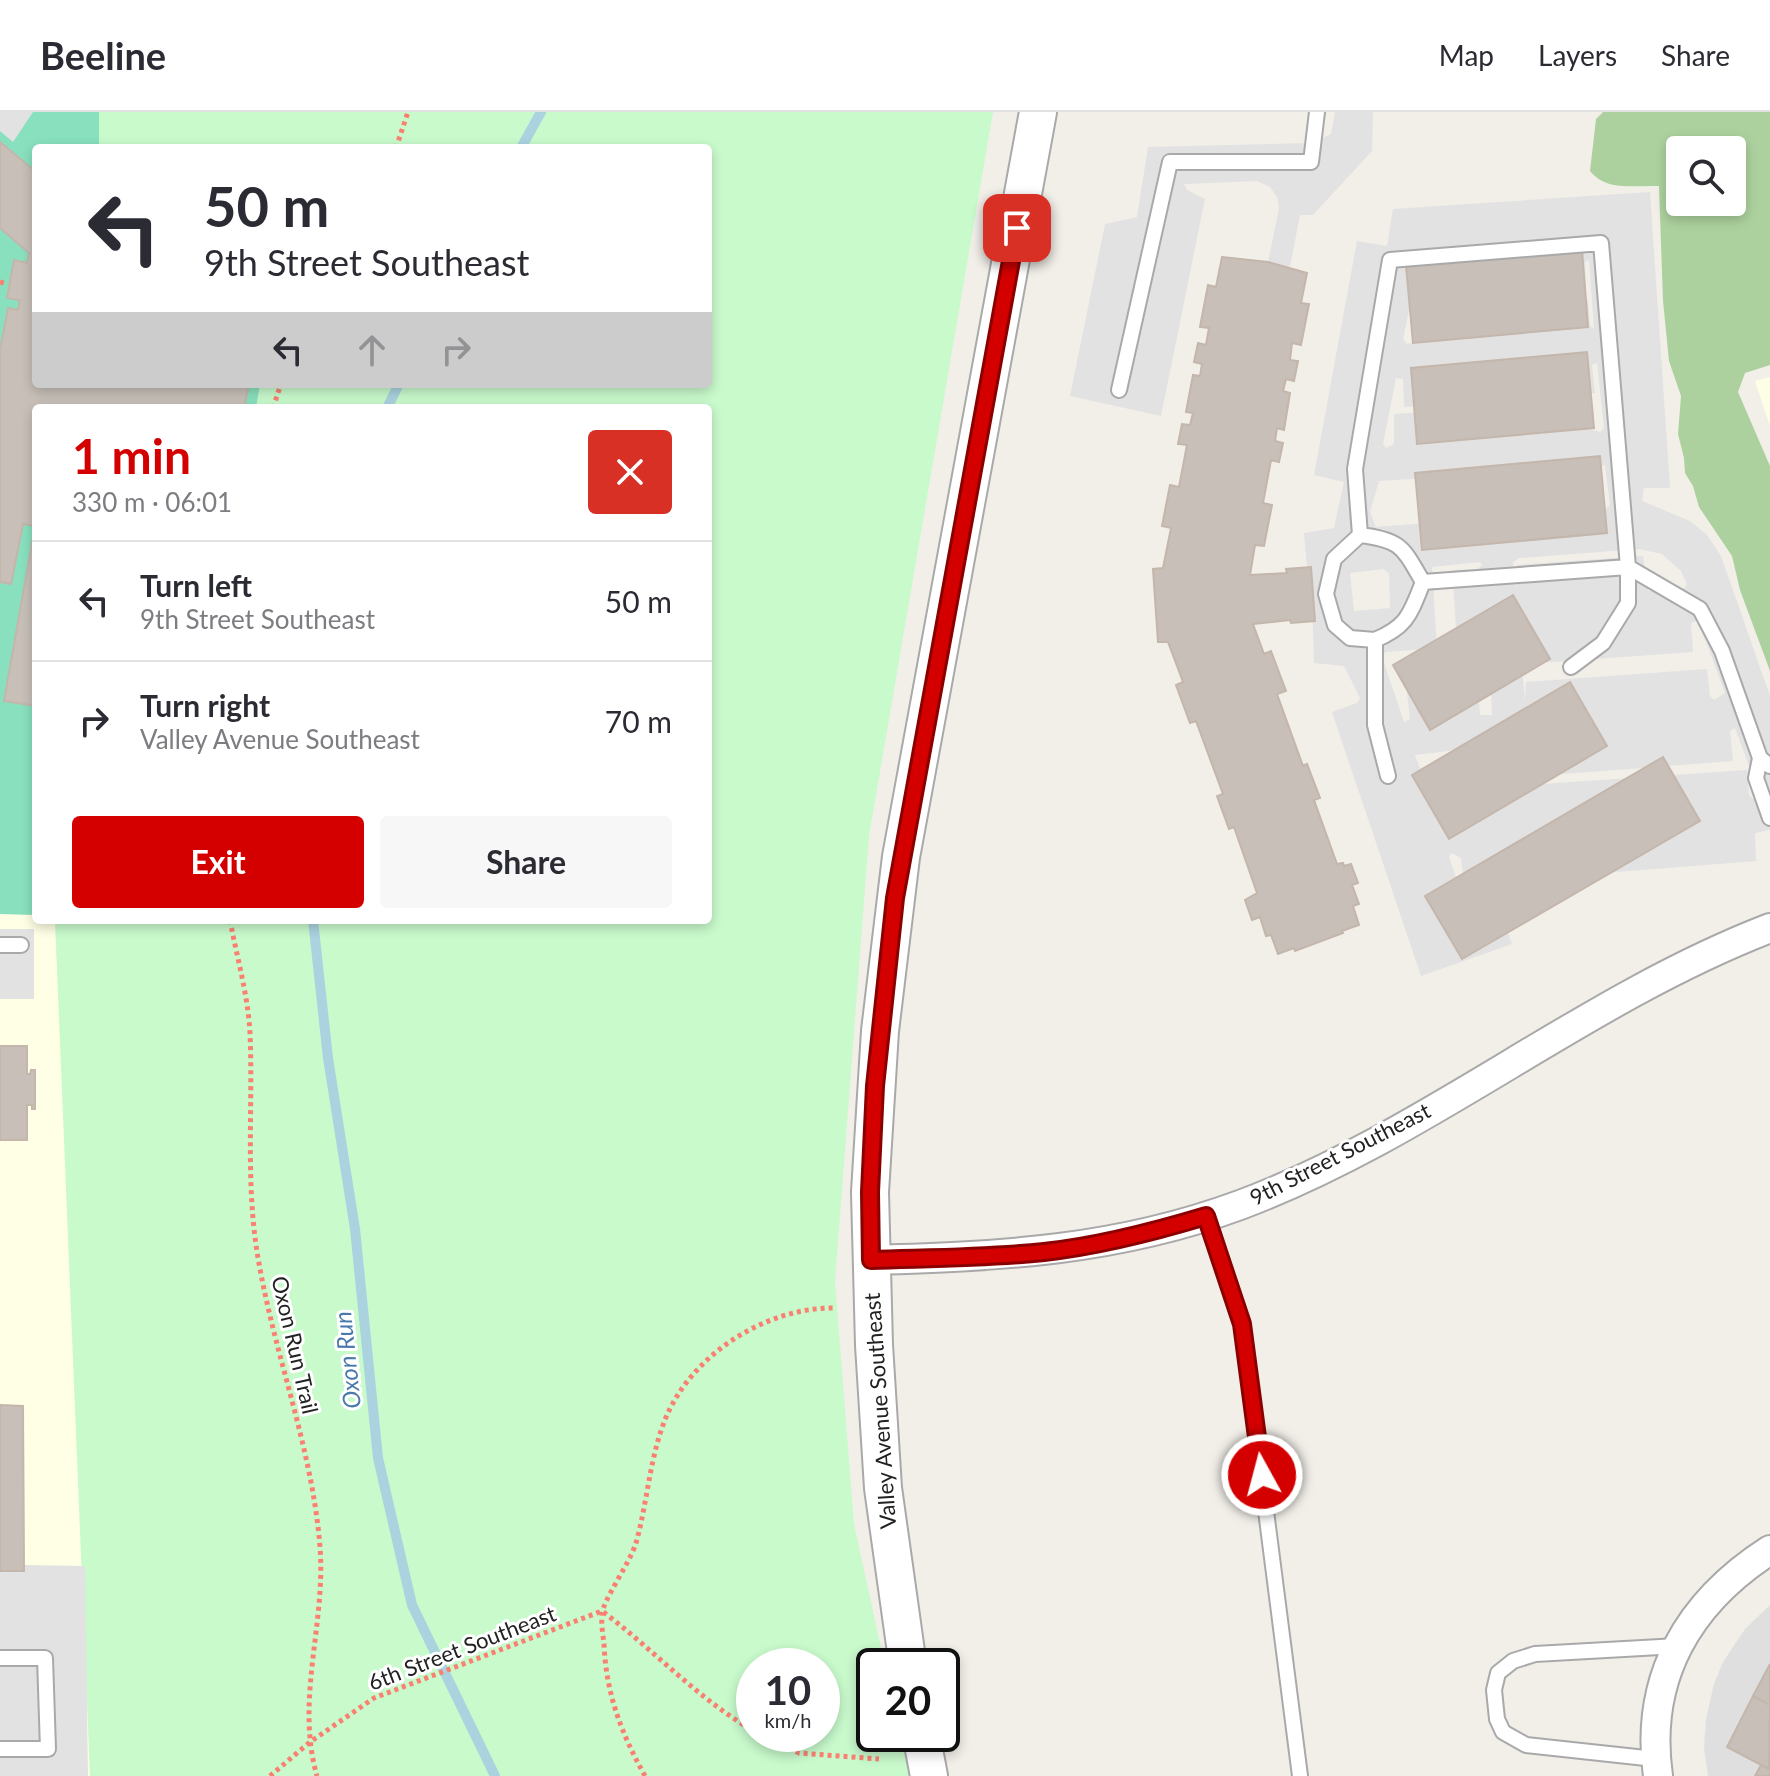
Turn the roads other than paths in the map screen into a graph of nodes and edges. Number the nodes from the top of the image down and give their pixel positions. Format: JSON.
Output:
{"nodes":[{"id":1,"x":1038,"y":112,"type":"edge"},
{"id":2,"x":1317,"y":112,"type":"edge"},
{"id":3,"x":1119,"y":390,"type":"dead end"},
{"id":4,"x":1360,"y":535,"type":"junction"},
{"id":5,"x":1628,"y":567,"type":"junction"},
{"id":6,"x":1423,"y":582,"type":"junction"},
{"id":7,"x":1375,"y":640,"type":"junction"},
{"id":8,"x":1571,"y":667,"type":"dead end"},
{"id":9,"x":1765,"y":762,"type":"edge"},
{"id":10,"x":1388,"y":776,"type":"dead end"},
{"id":11,"x":1770,"y":818,"type":"edge"},
{"id":12,"x":1770,"y":928,"type":"edge"},
{"id":13,"x":0,"y":945,"type":"edge"},
{"id":14,"x":21,"y":945,"type":"dead end"},
{"id":15,"x":1206,"y":1216,"type":"junction"},
{"id":16,"x":871,"y":1260,"type":"junction"},
{"id":17,"x":1770,"y":1550,"type":"edge"},
{"id":18,"x":1678,"y":1646,"type":"junction"},
{"id":19,"x":905,"y":1648,"type":"edge"},
{"id":20,"x":0,"y":1658,"type":"edge"},
{"id":21,"x":0,"y":1749,"type":"edge"},
{"id":22,"x":924,"y":1752,"type":"edge"},
{"id":23,"x":1656,"y":1767,"type":"edge"},
{"id":24,"x":929,"y":1776,"type":"edge"},
{"id":25,"x":1300,"y":1776,"type":"edge"}],
"edges":[{"from":1,"to":16,"type":"street","name":"Valley Avenue Southeast"},
{"from":2,"to":3,"type":"lane"},
{"from":4,"to":5,"type":"lane"},
{"from":4,"to":6,"type":"lane"},
{"from":4,"to":7,"type":"lane"},
{"from":5,"to":6,"type":"lane"},
{"from":5,"to":8,"type":"lane"},
{"from":5,"to":9,"type":"lane"},
{"from":6,"to":7,"type":"lane"},
{"from":7,"to":10,"type":"lane"},
{"from":9,"to":11,"type":"lane"},
{"from":12,"to":15,"type":"street","name":"9th Street Southeast"},
{"from":13,"to":14,"type":"lane"},
{"from":15,"to":16,"type":"street","name":"9th Street Southeast"},
{"from":15,"to":25,"type":"lane"},
{"from":16,"to":19,"type":"street","name":"Valley Avenue Southeast"},
{"from":17,"to":18,"type":"street"},
{"from":18,"to":23,"type":"street"},
{"from":18,"to":23,"type":"lane"},
{"from":20,"to":21,"type":"lane"},
{"from":22,"to":24,"type":"street"}]}
